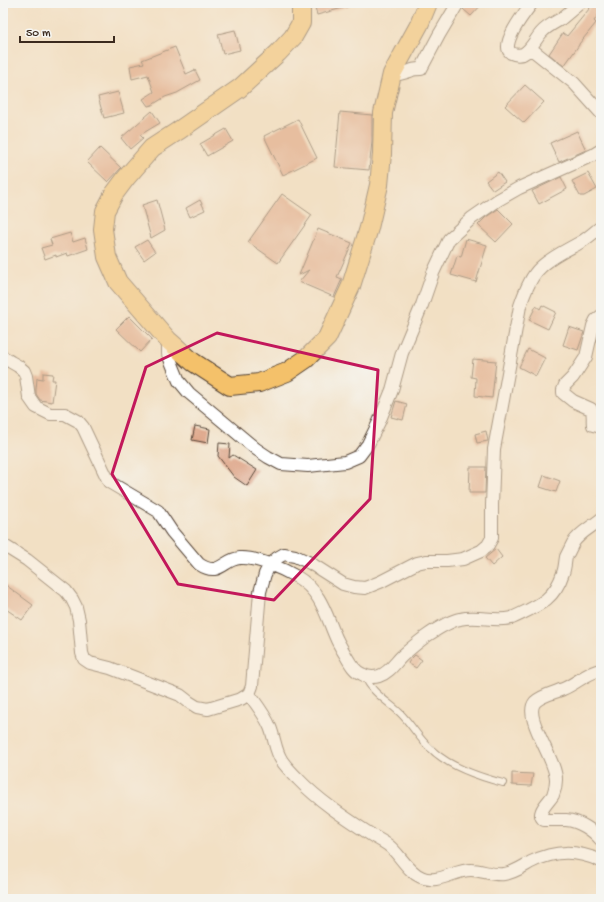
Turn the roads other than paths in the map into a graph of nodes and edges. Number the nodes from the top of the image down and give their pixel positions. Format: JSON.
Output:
{"nodes":[{"id":1,"x":302,"y":3,"type":"edge"},
{"id":2,"x":428,"y":3,"type":"edge"},
{"id":3,"x":458,"y":3,"type":"edge"},
{"id":4,"x":532,"y":3,"type":"edge"},
{"id":5,"x":580,"y":3,"type":"edge"},
{"id":6,"x":530,"y":48,"type":"junction"},
{"id":7,"x":392,"y":74,"type":"junction"},
{"id":8,"x":601,"y":113,"type":"edge"},
{"id":9,"x":601,"y":150,"type":"edge"},
{"id":10,"x":601,"y":227,"type":"edge"},
{"id":11,"x":601,"y":316,"type":"edge"},
{"id":12,"x":168,"y":340,"type":"junction"},
{"id":13,"x":3,"y":357,"type":"edge"},
{"id":14,"x":601,"y":427,"type":"edge"},
{"id":15,"x":601,"y":518,"type":"edge"},
{"id":16,"x":3,"y":545,"type":"edge"},
{"id":17,"x":270,"y":564,"type":"junction"},
{"id":18,"x":601,"y":670,"type":"edge"},
{"id":19,"x":365,"y":676,"type":"junction"},
{"id":20,"x":249,"y":694,"type":"junction"},
{"id":21,"x":503,"y":783,"type":"dead end"},
{"id":22,"x":601,"y":840,"type":"edge"},
{"id":23,"x":601,"y":861,"type":"edge"}],
"edges":[{"from":1,"to":12,"type":"main road"},
{"from":2,"to":7,"type":"main road"},
{"from":3,"to":7,"type":"street"},
{"from":4,"to":6,"type":"street"},
{"from":5,"to":6,"type":"street"},
{"from":6,"to":8,"type":"street"},
{"from":7,"to":12,"type":"main road"},
{"from":9,"to":12,"type":"street"},
{"from":10,"to":17,"type":"street"},
{"from":11,"to":14,"type":"street"},
{"from":13,"to":17,"type":"street"},
{"from":15,"to":19,"type":"street"},
{"from":16,"to":20,"type":"street"},
{"from":17,"to":19,"type":"street"},
{"from":17,"to":20,"type":"street"},
{"from":18,"to":22,"type":"street"},
{"from":19,"to":21,"type":"lane"},
{"from":20,"to":23,"type":"street"}]}
